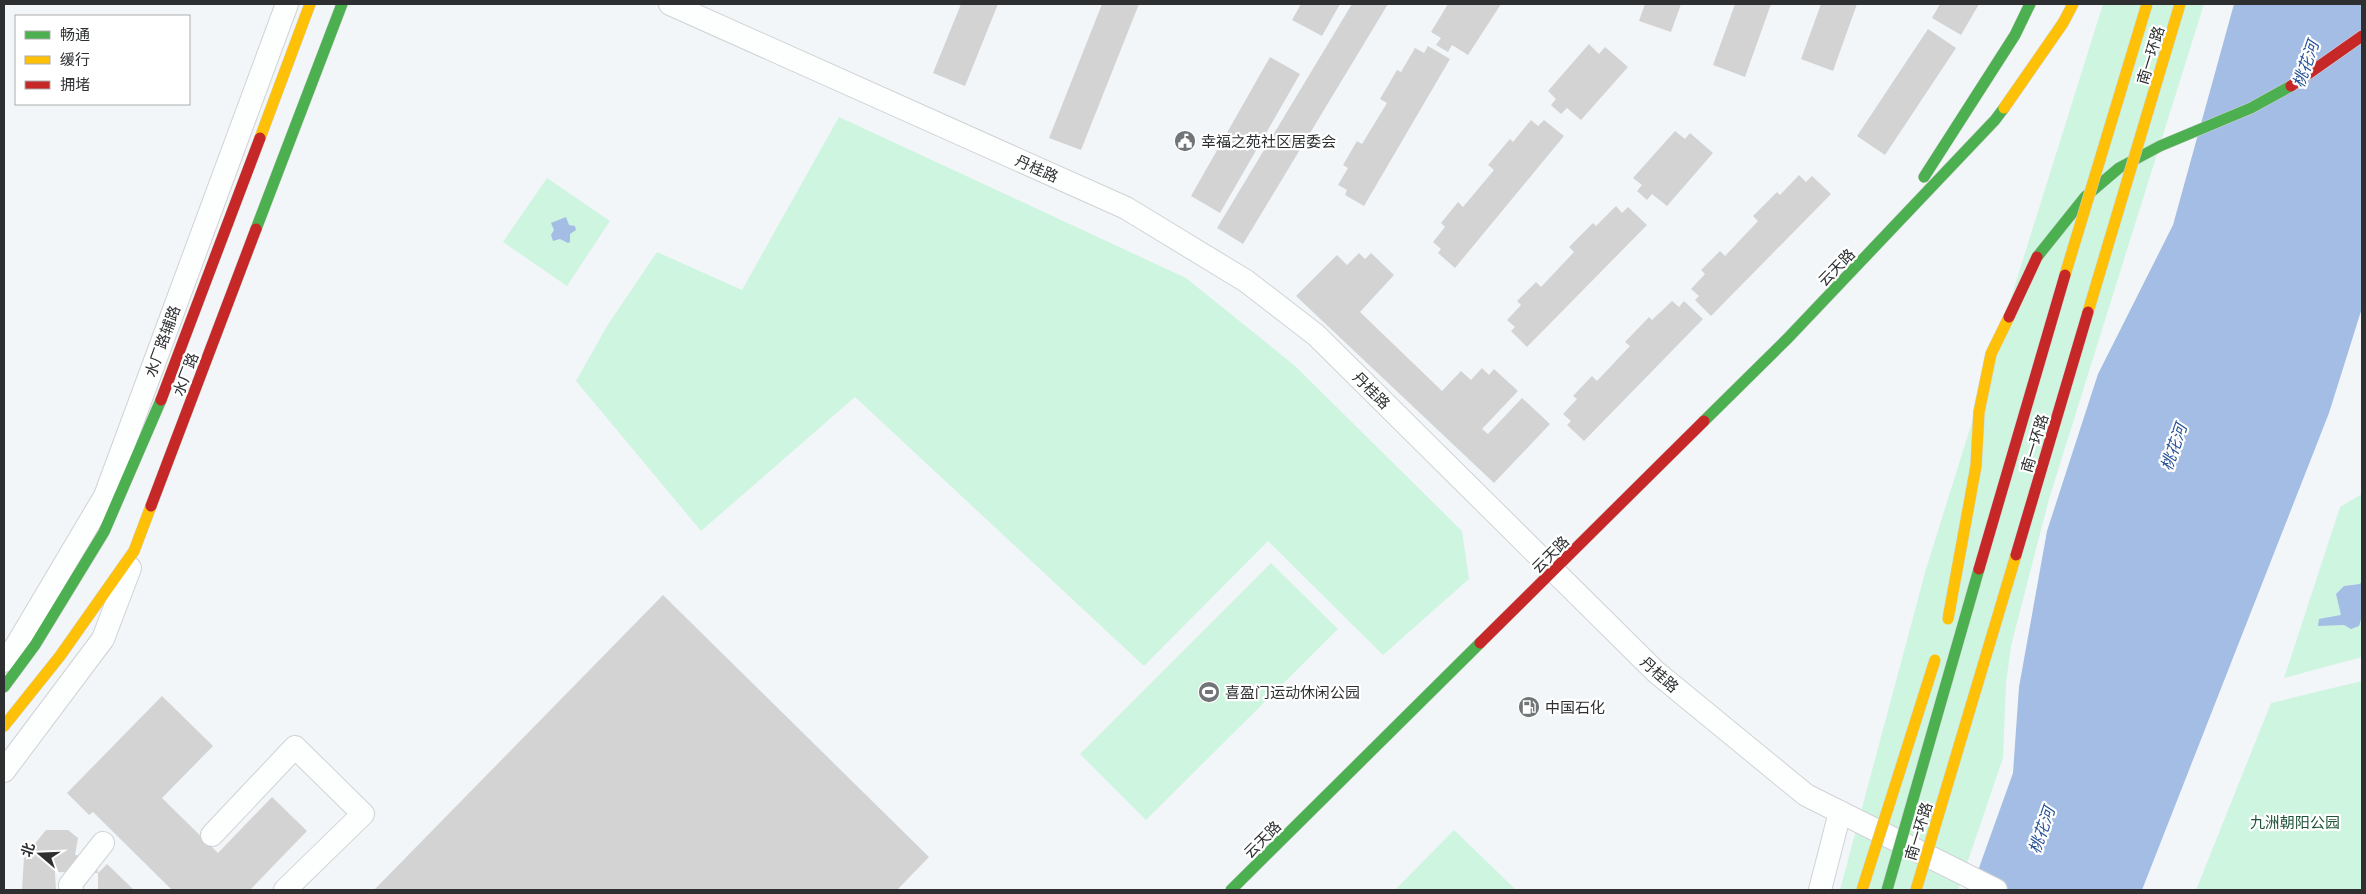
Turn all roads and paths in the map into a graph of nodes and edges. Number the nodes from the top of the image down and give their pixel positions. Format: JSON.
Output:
{"nodes":[{"id":1,"x":287,"y":4,"type":"edge"},
{"id":2,"x":310,"y":4,"type":"edge"},
{"id":3,"x":343,"y":4,"type":"edge"},
{"id":4,"x":670,"y":4,"type":"edge"},
{"id":5,"x":2030,"y":4,"type":"edge"},
{"id":6,"x":2073,"y":4,"type":"edge"},
{"id":7,"x":2147,"y":4,"type":"edge"},
{"id":8,"x":2180,"y":4,"type":"edge"},
{"id":9,"x":330,"y":35,"type":"joint"},
{"id":10,"x":2362,"y":36,"type":"edge"},
{"id":11,"x":288,"y":146,"type":"junction"},
{"id":12,"x":1887,"y":236,"type":"junction"},
{"id":13,"x":1554,"y":570,"type":"junction"},
{"id":14,"x":1943,"y":634,"type":"dead end"},
{"id":15,"x":1937,"y":652,"type":"dead end"},
{"id":16,"x":4,"y":661,"type":"edge"},
{"id":17,"x":4,"y":687,"type":"edge"},
{"id":18,"x":4,"y":726,"type":"edge"},
{"id":19,"x":4,"y":771,"type":"edge"},
{"id":20,"x":1840,"y":812,"type":"junction"},
{"id":21,"x":212,"y":835,"type":"dead end"},
{"id":22,"x":103,"y":843,"type":"dead end"},
{"id":23,"x":72,"y":890,"type":"edge"},
{"id":24,"x":285,"y":890,"type":"edge"},
{"id":25,"x":1231,"y":890,"type":"edge"},
{"id":26,"x":1820,"y":890,"type":"edge"},
{"id":27,"x":1862,"y":890,"type":"edge"},
{"id":28,"x":1887,"y":890,"type":"edge"},
{"id":29,"x":1916,"y":890,"type":"edge"},
{"id":30,"x":1996,"y":890,"type":"edge"}],
"edges":[{"from":1,"to":16,"type":"street","name":"水厂路辅路"},
{"from":2,"to":17,"type":"main road","name":"水厂路"},
{"from":3,"to":9,"type":"street"},
{"from":4,"to":13,"type":"street","name":"丹桂路"},
{"from":5,"to":12,"type":"main road","name":"云天路"},
{"from":6,"to":12,"type":"main road","name":"云天路"},
{"from":7,"to":28,"type":"main road","name":"南一环路","bridge":true},
{"from":8,"to":29,"type":"main road","name":"南一环路","bridge":true},
{"from":9,"to":11,"type":"main road","name":"水厂路"},
{"from":10,"to":14,"type":"main road","bridge":true},
{"from":11,"to":18,"type":"main road","name":"水厂路"},
{"from":11,"to":19,"type":"street"},
{"from":12,"to":13,"type":"main road","name":"云天路"},
{"from":13,"to":20,"type":"street","name":"丹桂路"},
{"from":13,"to":25,"type":"main road","name":"云天路"},
{"from":15,"to":27,"type":"main road","bridge":true},
{"from":20,"to":26,"type":"street"},
{"from":20,"to":30,"type":"street","name":"丹桂路"},
{"from":21,"to":24,"type":"street"},
{"from":22,"to":23,"type":"street"}]}
